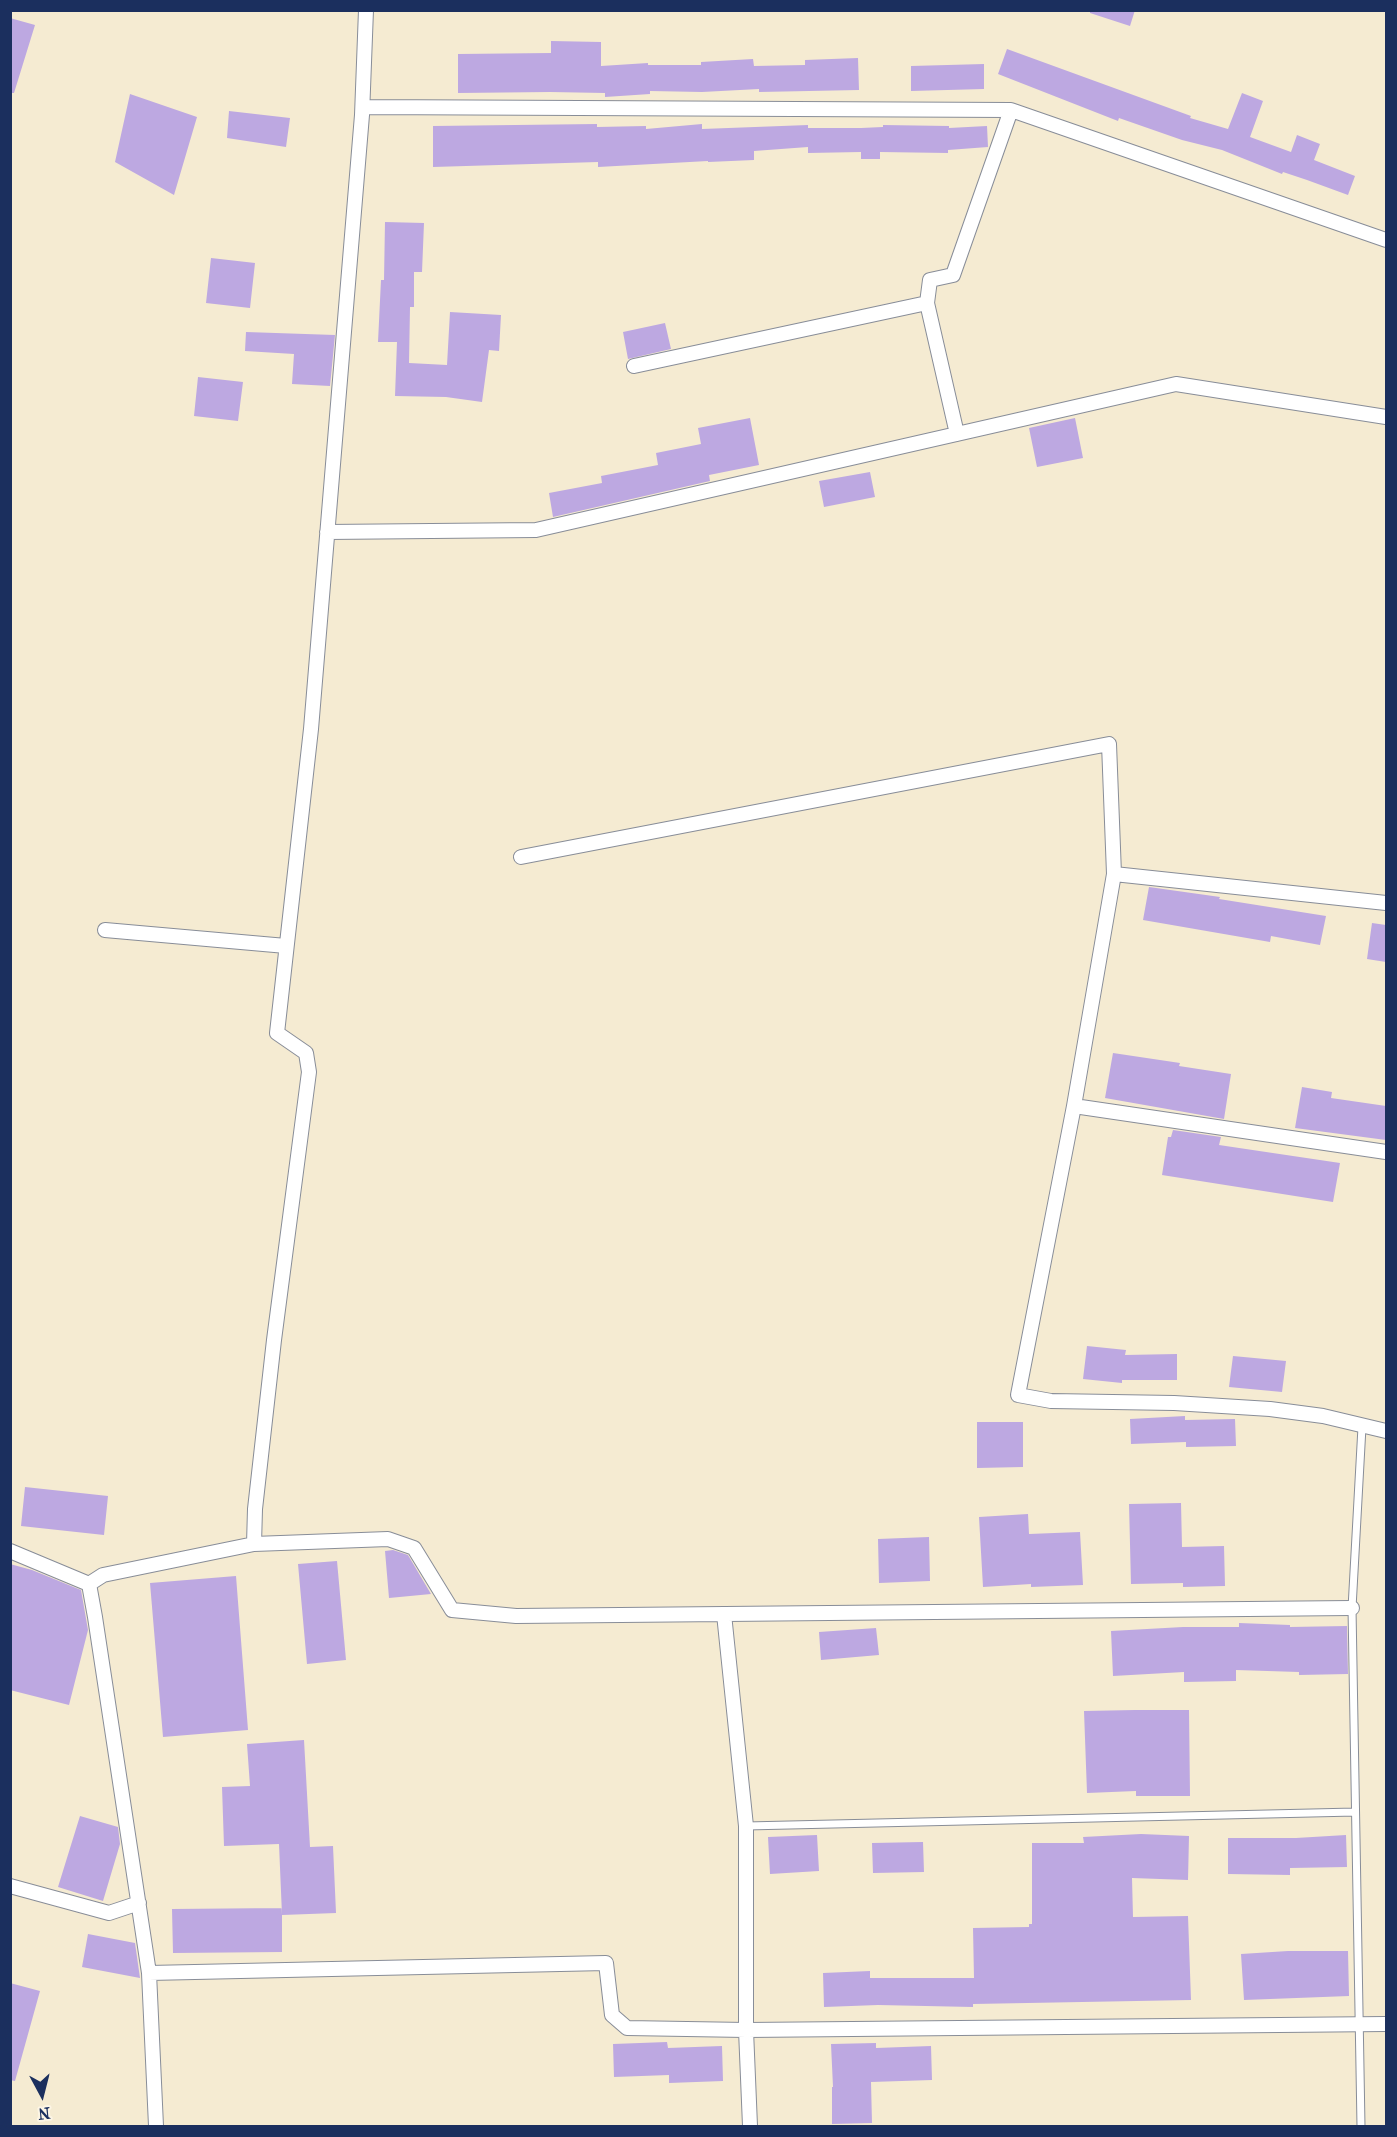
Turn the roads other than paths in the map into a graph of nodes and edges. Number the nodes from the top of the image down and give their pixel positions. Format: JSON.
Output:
{"nodes":[{"id":1,"x":366,"y":10,"type":"edge"},
{"id":2,"x":363,"y":107,"type":"junction"},
{"id":3,"x":1011,"y":110,"type":"junction"},
{"id":4,"x":1386,"y":240,"type":"edge"},
{"id":5,"x":927,"y":303,"type":"junction"},
{"id":6,"x":634,"y":366,"type":"dead end"},
{"id":7,"x":1386,"y":417,"type":"edge"},
{"id":8,"x":957,"y":434,"type":"junction"},
{"id":9,"x":327,"y":532,"type":"junction"},
{"id":10,"x":520,"y":858,"type":"dead end"},
{"id":11,"x":1114,"y":874,"type":"junction"},
{"id":12,"x":1386,"y":903,"type":"edge"},
{"id":13,"x":105,"y":930,"type":"dead end"},
{"id":14,"x":286,"y":946,"type":"junction"},
{"id":15,"x":1074,"y":1106,"type":"junction"},
{"id":16,"x":1386,"y":1152,"type":"edge"},
{"id":17,"x":1362,"y":1426,"type":"junction"},
{"id":18,"x":1386,"y":1431,"type":"edge"},
{"id":19,"x":254,"y":1544,"type":"junction"},
{"id":20,"x":10,"y":1551,"type":"edge"},
{"id":21,"x":89,"y":1584,"type":"junction"},
{"id":22,"x":1352,"y":1608,"type":"junction"},
{"id":23,"x":724,"y":1614,"type":"junction"},
{"id":24,"x":1355,"y":1812,"type":"junction"},
{"id":25,"x":746,"y":1826,"type":"junction"},
{"id":26,"x":10,"y":1886,"type":"edge"},
{"id":27,"x":139,"y":1903,"type":"junction"},
{"id":28,"x":149,"y":1973,"type":"junction"},
{"id":29,"x":1386,"y":2024,"type":"edge"},
{"id":30,"x":1359,"y":2025,"type":"junction"},
{"id":31,"x":746,"y":2030,"type":"junction"},
{"id":32,"x":156,"y":2127,"type":"edge"},
{"id":33,"x":750,"y":2127,"type":"edge"},
{"id":34,"x":1361,"y":2127,"type":"edge"}],
"edges":[{"from":1,"to":2,"type":"street"},
{"from":2,"to":3,"type":"street"},
{"from":2,"to":9,"type":"street"},
{"from":3,"to":4,"type":"street"},
{"from":3,"to":5,"type":"street"},
{"from":5,"to":6,"type":"street"},
{"from":5,"to":8,"type":"street"},
{"from":7,"to":8,"type":"street"},
{"from":8,"to":9,"type":"street"},
{"from":9,"to":14,"type":"street"},
{"from":10,"to":11,"type":"street"},
{"from":11,"to":12,"type":"street"},
{"from":11,"to":15,"type":"street"},
{"from":13,"to":14,"type":"street"},
{"from":14,"to":19,"type":"street"},
{"from":15,"to":16,"type":"street"},
{"from":15,"to":17,"type":"street"},
{"from":17,"to":18,"type":"street"},
{"from":17,"to":22,"type":"lane"},
{"from":19,"to":21,"type":"street"},
{"from":19,"to":23,"type":"street"},
{"from":20,"to":21,"type":"street"},
{"from":21,"to":27,"type":"street"},
{"from":22,"to":23,"type":"street"},
{"from":22,"to":24,"type":"lane"},
{"from":23,"to":25,"type":"street"},
{"from":24,"to":25,"type":"lane"},
{"from":24,"to":30,"type":"lane"},
{"from":25,"to":31,"type":"street"},
{"from":26,"to":27,"type":"street"},
{"from":27,"to":28,"type":"street"},
{"from":28,"to":31,"type":"street"},
{"from":28,"to":32,"type":"street"},
{"from":29,"to":30,"type":"street"},
{"from":30,"to":31,"type":"street"},
{"from":30,"to":34,"type":"lane"},
{"from":31,"to":33,"type":"street"}]}
